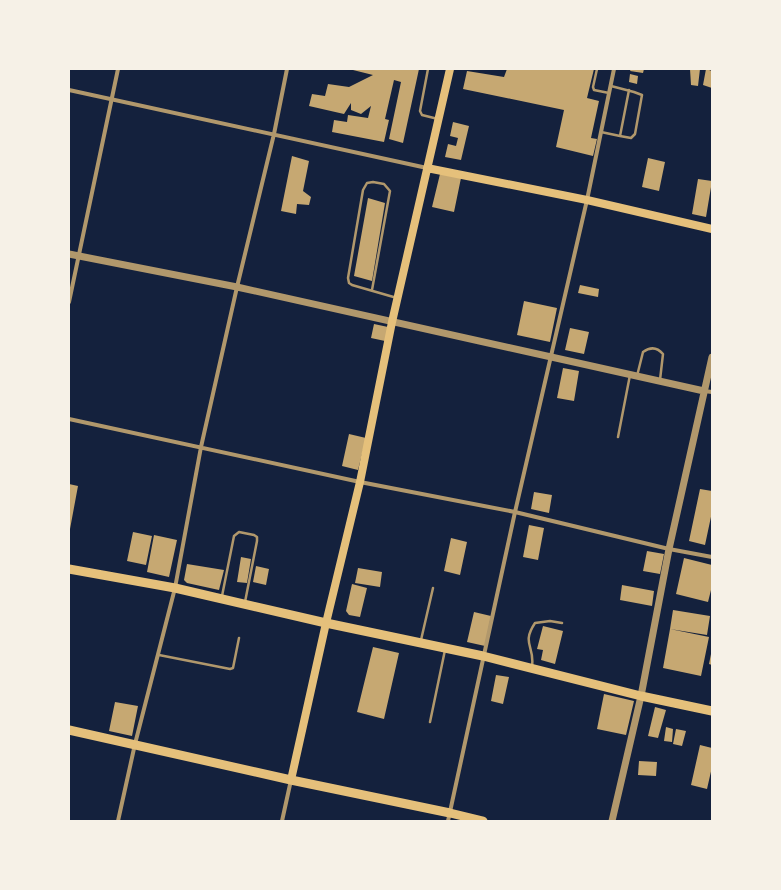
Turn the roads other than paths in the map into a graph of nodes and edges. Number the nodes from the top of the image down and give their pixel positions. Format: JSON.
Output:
{"nodes":[{"id":1,"x":118,"y":69,"type":"edge"},
{"id":2,"x":287,"y":69,"type":"edge"},
{"id":3,"x":428,"y":69,"type":"edge"},
{"id":4,"x":450,"y":69,"type":"edge"},
{"id":5,"x":597,"y":69,"type":"edge"},
{"id":6,"x":614,"y":69,"type":"edge"},
{"id":7,"x":611,"y":86,"type":"junction"},
{"id":8,"x":69,"y":90,"type":"edge"},
{"id":9,"x":629,"y":90,"type":"junction"},
{"id":10,"x":609,"y":93,"type":"junction"},
{"id":11,"x":112,"y":99,"type":"junction"},
{"id":12,"x":438,"y":119,"type":"junction"},
{"id":13,"x":602,"y":132,"type":"junction"},
{"id":14,"x":274,"y":134,"type":"junction"},
{"id":15,"x":620,"y":136,"type":"junction"},
{"id":16,"x":427,"y":168,"type":"junction"},
{"id":17,"x":587,"y":200,"type":"junction"},
{"id":18,"x":712,"y":229,"type":"edge"},
{"id":19,"x":69,"y":254,"type":"edge"},
{"id":20,"x":79,"y":257,"type":"junction"},
{"id":21,"x":237,"y":287,"type":"junction"},
{"id":22,"x":372,"y":290,"type":"junction"},
{"id":23,"x":397,"y":298,"type":"junction"},
{"id":24,"x":69,"y":302,"type":"edge"},
{"id":25,"x":392,"y":322,"type":"junction"},
{"id":26,"x":552,"y":357,"type":"junction"},
{"id":27,"x":712,"y":357,"type":"edge"},
{"id":28,"x":634,"y":375,"type":"junction"},
{"id":29,"x":660,"y":381,"type":"junction"},
{"id":30,"x":704,"y":391,"type":"junction"},
{"id":31,"x":712,"y":392,"type":"edge"},
{"id":32,"x":69,"y":419,"type":"edge"},
{"id":33,"x":618,"y":437,"type":"dead end"},
{"id":34,"x":202,"y":447,"type":"junction"},
{"id":35,"x":360,"y":482,"type":"junction"},
{"id":36,"x":515,"y":512,"type":"junction"},
{"id":37,"x":669,"y":548,"type":"junction"},
{"id":38,"x":712,"y":557,"type":"edge"},
{"id":39,"x":69,"y":568,"type":"edge"},
{"id":40,"x":175,"y":588,"type":"junction"},
{"id":41,"x":433,"y":588,"type":"dead end"},
{"id":42,"x":222,"y":599,"type":"junction"},
{"id":43,"x":245,"y":604,"type":"junction"},
{"id":44,"x":326,"y":623,"type":"junction"},
{"id":45,"x":562,"y":623,"type":"dead end"},
{"id":46,"x":239,"y":638,"type":"dead end"},
{"id":47,"x":421,"y":643,"type":"junction"},
{"id":48,"x":446,"y":648,"type":"junction"},
{"id":49,"x":159,"y":655,"type":"junction"},
{"id":50,"x":483,"y":656,"type":"junction"},
{"id":51,"x":531,"y":668,"type":"junction"},
{"id":52,"x":641,"y":696,"type":"junction"},
{"id":53,"x":712,"y":711,"type":"edge"},
{"id":54,"x":430,"y":722,"type":"dead end"},
{"id":55,"x":69,"y":730,"type":"edge"},
{"id":56,"x":135,"y":744,"type":"junction"},
{"id":57,"x":291,"y":780,"type":"junction"},
{"id":58,"x":449,"y":817,"type":"edge"},
{"id":59,"x":118,"y":821,"type":"edge"},
{"id":60,"x":282,"y":821,"type":"edge"},
{"id":61,"x":483,"y":821,"type":"edge"},
{"id":62,"x":612,"y":821,"type":"edge"}],
"edges":[{"from":1,"to":11,"type":"street"},
{"from":2,"to":14,"type":"street"},
{"from":3,"to":12,"type":"lane"},
{"from":4,"to":12,"type":"main road"},
{"from":5,"to":10,"type":"lane"},
{"from":6,"to":7,"type":"street"},
{"from":7,"to":9,"type":"lane"},
{"from":7,"to":10,"type":"street"},
{"from":8,"to":11,"type":"street"},
{"from":9,"to":15,"type":"lane"},
{"from":9,"to":15,"type":"lane"},
{"from":10,"to":13,"type":"street"},
{"from":11,"to":14,"type":"street"},
{"from":11,"to":20,"type":"street"},
{"from":12,"to":16,"type":"main road"},
{"from":13,"to":15,"type":"lane"},
{"from":13,"to":17,"type":"street"},
{"from":14,"to":16,"type":"street"},
{"from":14,"to":21,"type":"street"},
{"from":16,"to":17,"type":"main road"},
{"from":16,"to":23,"type":"main road"},
{"from":17,"to":18,"type":"main road"},
{"from":17,"to":26,"type":"street"},
{"from":19,"to":20,"type":"street"},
{"from":20,"to":21,"type":"street"},
{"from":20,"to":24,"type":"street"},
{"from":21,"to":25,"type":"street"},
{"from":21,"to":34,"type":"street"},
{"from":22,"to":22,"type":"lane"},
{"from":22,"to":23,"type":"lane"},
{"from":23,"to":25,"type":"main road"},
{"from":25,"to":26,"type":"street"},
{"from":25,"to":35,"type":"main road"},
{"from":26,"to":28,"type":"street"},
{"from":26,"to":36,"type":"street"},
{"from":27,"to":30,"type":"street"},
{"from":28,"to":29,"type":"street"},
{"from":28,"to":29,"type":"lane"},
{"from":28,"to":33,"type":"lane"},
{"from":29,"to":30,"type":"street"},
{"from":30,"to":31,"type":"street"},
{"from":30,"to":37,"type":"street"},
{"from":32,"to":34,"type":"street"},
{"from":34,"to":35,"type":"street"},
{"from":34,"to":40,"type":"street"},
{"from":35,"to":36,"type":"street"},
{"from":35,"to":44,"type":"main road"},
{"from":36,"to":37,"type":"street"},
{"from":36,"to":50,"type":"street"},
{"from":37,"to":38,"type":"street"},
{"from":37,"to":52,"type":"street"},
{"from":39,"to":40,"type":"main road"},
{"from":40,"to":42,"type":"main road"},
{"from":40,"to":49,"type":"street"},
{"from":41,"to":47,"type":"lane"},
{"from":42,"to":43,"type":"main road"},
{"from":42,"to":43,"type":"lane"},
{"from":43,"to":44,"type":"main road"},
{"from":44,"to":47,"type":"main road"},
{"from":44,"to":57,"type":"main road"},
{"from":45,"to":51,"type":"lane"},
{"from":46,"to":49,"type":"lane"},
{"from":47,"to":48,"type":"main road"},
{"from":48,"to":50,"type":"main road"},
{"from":48,"to":54,"type":"lane"},
{"from":49,"to":56,"type":"street"},
{"from":50,"to":51,"type":"main road"},
{"from":50,"to":58,"type":"street"},
{"from":51,"to":52,"type":"main road"},
{"from":52,"to":53,"type":"main road"},
{"from":52,"to":62,"type":"street"},
{"from":55,"to":56,"type":"main road"},
{"from":56,"to":57,"type":"main road"},
{"from":56,"to":59,"type":"street"},
{"from":57,"to":58,"type":"main road"},
{"from":57,"to":60,"type":"street"},
{"from":58,"to":61,"type":"main road"}]}
